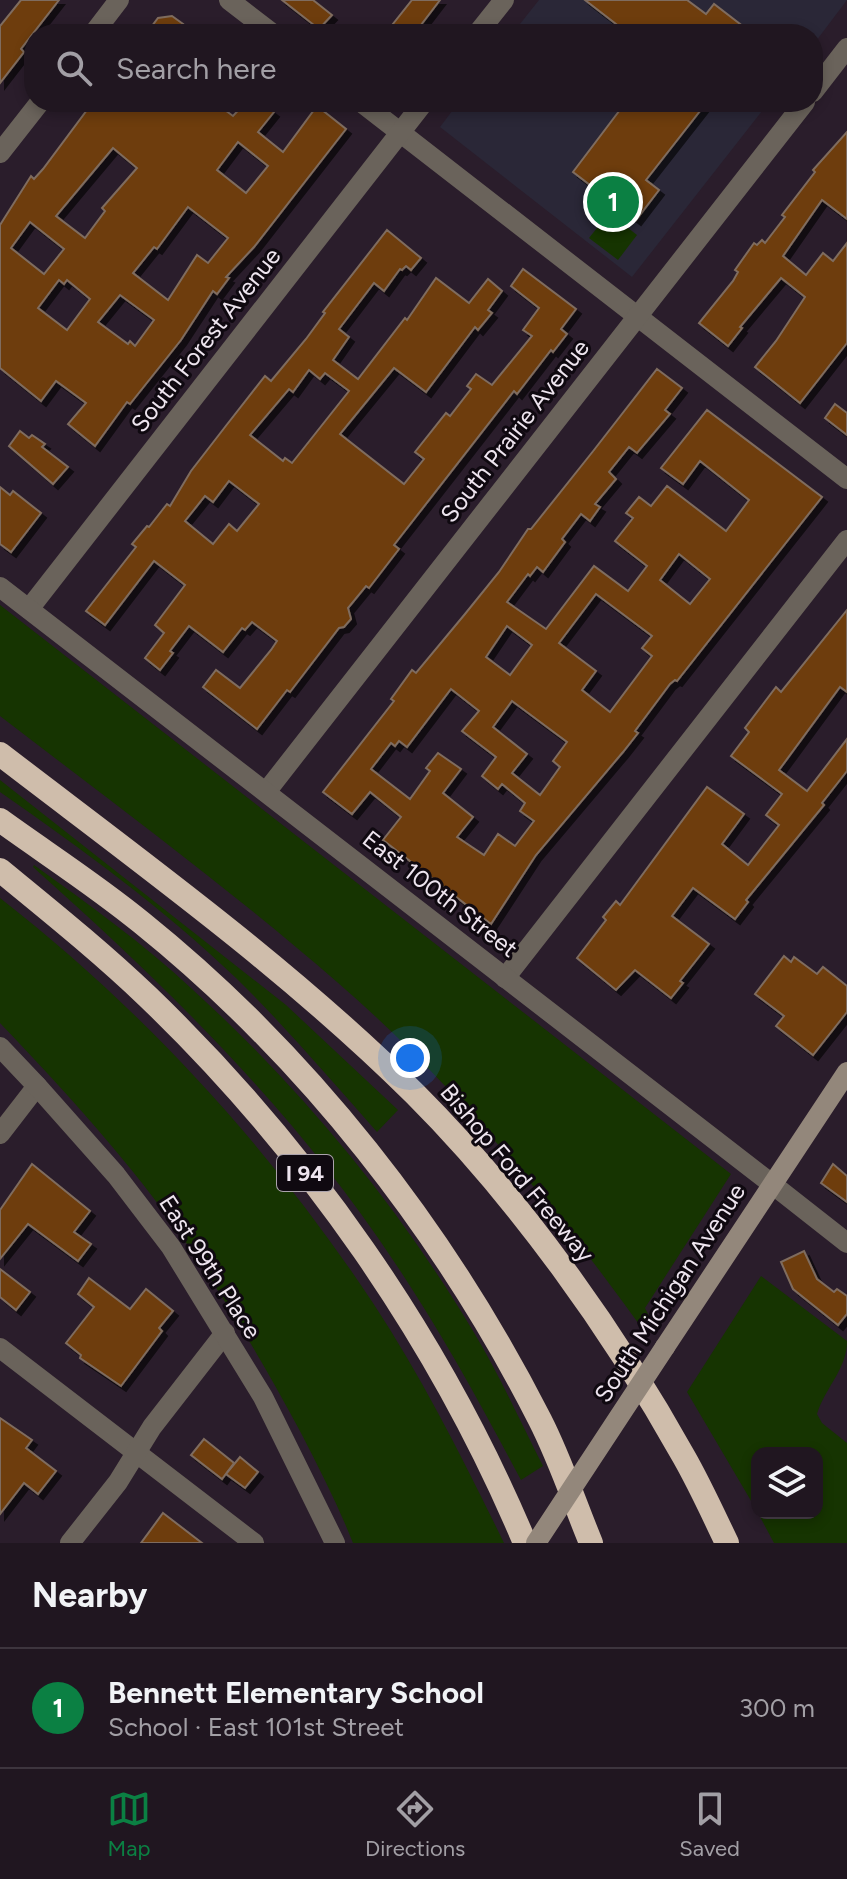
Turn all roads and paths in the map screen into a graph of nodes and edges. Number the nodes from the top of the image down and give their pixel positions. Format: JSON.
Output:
{"nodes":[{"id":1,"x":119,"y":0,"type":"edge"},
{"id":2,"x":229,"y":0,"type":"edge"},
{"id":3,"x":504,"y":0,"type":"edge"},
{"id":4,"x":101,"y":24,"type":"edge"},
{"id":5,"x":260,"y":24,"type":"edge"},
{"id":6,"x":485,"y":24,"type":"edge"},
{"id":7,"x":847,"y":48,"type":"edge"},
{"id":8,"x":823,"y":79,"type":"edge"},
{"id":9,"x":32,"y":112,"type":"edge"},
{"id":10,"x":374,"y":112,"type":"edge"},
{"id":11,"x":416,"y":112,"type":"edge"},
{"id":12,"x":797,"y":112,"type":"edge"},
{"id":13,"x":400,"y":132,"type":"junction"},
{"id":14,"x":0,"y":153,"type":"edge"},
{"id":15,"x":638,"y":316,"type":"junction"},
{"id":16,"x":847,"y":479,"type":"edge"},
{"id":17,"x":847,"y":540,"type":"edge"},
{"id":18,"x":0,"y":587,"type":"edge"},
{"id":19,"x":29,"y":609,"type":"junction"},
{"id":20,"x":0,"y":754,"type":"edge"},
{"id":21,"x":266,"y":792,"type":"junction"},
{"id":22,"x":0,"y":820,"type":"edge"},
{"id":23,"x":0,"y":870,"type":"edge"},
{"id":24,"x":505,"y":978,"type":"junction"},
{"id":25,"x":0,"y":1047,"type":"edge"},
{"id":26,"x":847,"y":1072,"type":"edge"},
{"id":27,"x":37,"y":1086,"type":"junction"},
{"id":28,"x":0,"y":1134,"type":"edge"},
{"id":29,"x":772,"y":1184,"type":"junction"},
{"id":30,"x":847,"y":1243,"type":"edge"},
{"id":31,"x":225,"y":1333,"type":"junction"},
{"id":32,"x":0,"y":1348,"type":"edge"},
{"id":33,"x":136,"y":1453,"type":"junction"},
{"id":34,"x":331,"y":1541,"type":"edge"},
{"id":35,"x":70,"y":1543,"type":"edge"},
{"id":36,"x":254,"y":1543,"type":"edge"},
{"id":37,"x":525,"y":1543,"type":"edge"},
{"id":38,"x":536,"y":1543,"type":"edge"},
{"id":39,"x":591,"y":1543,"type":"edge"},
{"id":40,"x":727,"y":1543,"type":"edge"}],
"edges":[{"from":1,"to":4,"type":"street"},
{"from":2,"to":5,"type":"street"},
{"from":3,"to":6,"type":"street"},
{"from":7,"to":8,"type":"street"},
{"from":9,"to":14,"type":"street"},
{"from":10,"to":13,"type":"street"},
{"from":11,"to":13,"type":"street","name":"South Forest Avenue"},
{"from":12,"to":15,"type":"street","name":"South Prairie Avenue"},
{"from":13,"to":15,"type":"street"},
{"from":13,"to":19,"type":"street","name":"South Forest Avenue"},
{"from":15,"to":16,"type":"street"},
{"from":15,"to":21,"type":"street","name":"South Prairie Avenue"},
{"from":17,"to":24,"type":"street"},
{"from":18,"to":19,"type":"street","name":"East 100th Street"},
{"from":19,"to":21,"type":"street","name":"East 100th Street"},
{"from":20,"to":40,"type":"highway","name":"Bishop Ford Freeway"},
{"from":21,"to":24,"type":"street","name":"East 100th Street"},
{"from":22,"to":39,"type":"highway"},
{"from":23,"to":37,"type":"highway","number":"I 94"},
{"from":24,"to":29,"type":"street","name":"East 100th Street"},
{"from":25,"to":27,"type":"street","name":"East 99th Place"},
{"from":26,"to":29,"type":"main road","name":"South Michigan Avenue"},
{"from":27,"to":28,"type":"street"},
{"from":27,"to":31,"type":"street","name":"East 99th Place"},
{"from":29,"to":30,"type":"street","name":"East 100th Street"},
{"from":29,"to":38,"type":"main road","name":"South Michigan Avenue","bridge":true},
{"from":31,"to":33,"type":"street"},
{"from":31,"to":34,"type":"street","name":"East 99th Place"},
{"from":32,"to":33,"type":"street"},
{"from":33,"to":35,"type":"street"},
{"from":33,"to":36,"type":"street"}]}
